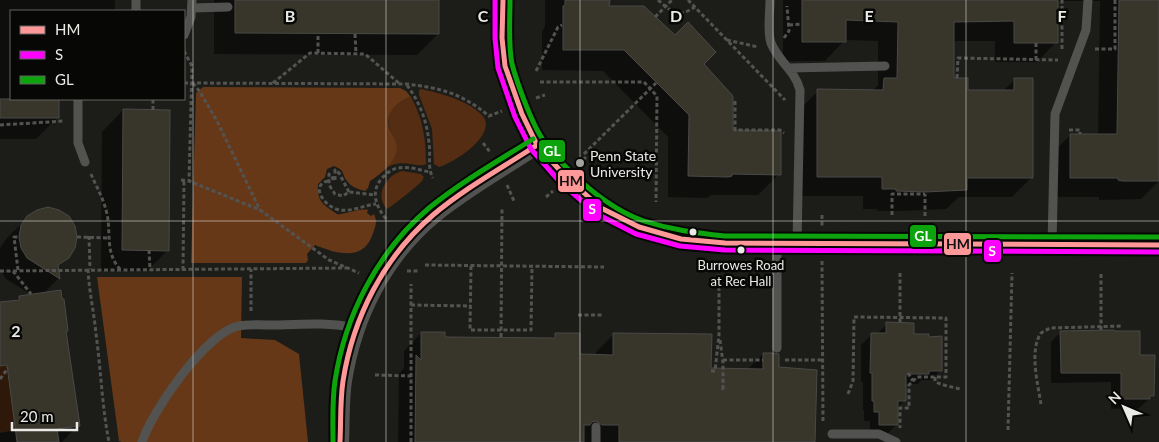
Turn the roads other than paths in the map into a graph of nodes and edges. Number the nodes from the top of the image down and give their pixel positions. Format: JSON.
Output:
{"nodes":[{"id":1,"x":503,"y":0,"type":"edge"},
{"id":2,"x":770,"y":0,"type":"edge"},
{"id":3,"x":1088,"y":0,"type":"edge"},
{"id":4,"x":192,"y":4,"type":"edge"},
{"id":5,"x":228,"y":8,"type":"dead end"},
{"id":6,"x":185,"y":33,"type":"edge"},
{"id":7,"x":885,"y":66,"type":"dead end"},
{"id":8,"x":789,"y":68,"type":"junction"},
{"id":9,"x":78,"y":100,"type":"edge"},
{"id":10,"x":537,"y":145,"type":"junction"},
{"id":11,"x":85,"y":162,"type":"road end"},
{"id":12,"x":777,"y":243,"type":"junction"},
{"id":13,"x":797,"y":243,"type":"junction"},
{"id":14,"x":1052,"y":245,"type":"junction"},
{"id":15,"x":1159,"y":245,"type":"edge"},
{"id":16,"x":356,"y":328,"type":"junction"},
{"id":17,"x":777,"y":348,"type":"dead end"},
{"id":18,"x":596,"y":427,"type":"dead end"},
{"id":19,"x":832,"y":434,"type":"dead end"},
{"id":20,"x":142,"y":442,"type":"edge"},
{"id":21,"x":340,"y":442,"type":"edge"},
{"id":22,"x":596,"y":442,"type":"edge"},
{"id":23,"x":896,"y":442,"type":"edge"}],
"edges":[{"from":1,"to":10,"type":"street"},
{"from":2,"to":8,"type":"lane"},
{"from":3,"to":14,"type":"lane"},
{"from":4,"to":5,"type":"lane"},
{"from":4,"to":6,"type":"lane"},
{"from":7,"to":8,"type":"lane"},
{"from":8,"to":13,"type":"lane"},
{"from":9,"to":11,"type":"lane"},
{"from":10,"to":12,"type":"street"},
{"from":10,"to":16,"type":"street"},
{"from":12,"to":13,"type":"street"},
{"from":12,"to":17,"type":"lane"},
{"from":13,"to":14,"type":"street"},
{"from":14,"to":15,"type":"street"},
{"from":16,"to":20,"type":"lane"},
{"from":16,"to":21,"type":"street"},
{"from":18,"to":22,"type":"lane"},
{"from":19,"to":23,"type":"lane"}]}
